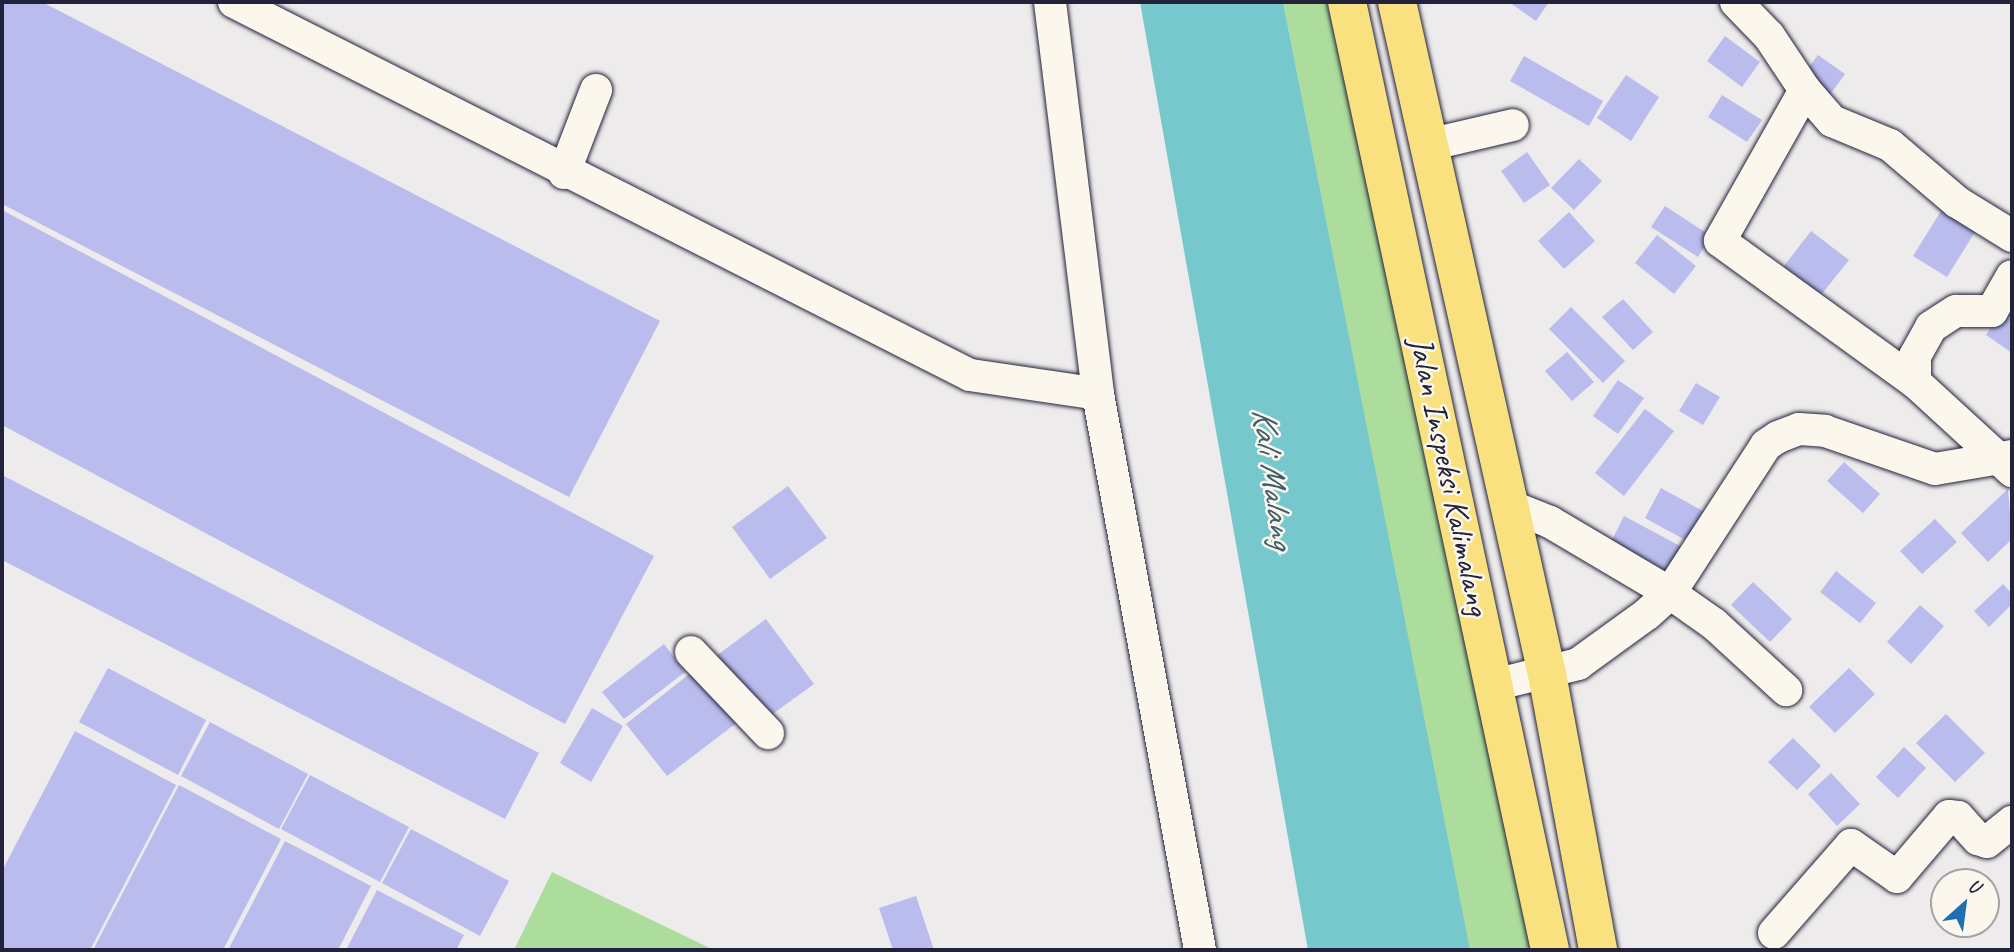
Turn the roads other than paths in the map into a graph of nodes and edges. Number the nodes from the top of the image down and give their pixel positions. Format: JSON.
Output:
{"nodes":[{"id":1,"x":234,"y":2,"type":"edge"},
{"id":2,"x":1049,"y":2,"type":"edge"},
{"id":3,"x":1347,"y":2,"type":"edge"},
{"id":4,"x":1397,"y":2,"type":"edge"},
{"id":5,"x":1736,"y":2,"type":"edge"},
{"id":6,"x":1407,"y":47,"type":"junction"},
{"id":7,"x":1360,"y":58,"type":"junction"},
{"id":8,"x":596,"y":90,"type":"dead end"},
{"id":9,"x":1805,"y":90,"type":"junction"},
{"id":10,"x":1513,"y":125,"type":"dead end"},
{"id":11,"x":1428,"y":145,"type":"junction"},
{"id":12,"x":564,"y":173,"type":"junction"},
{"id":13,"x":2012,"y":236,"type":"edge"},
{"id":14,"x":2012,"y":276,"type":"edge"},
{"id":15,"x":1469,"y":334,"type":"junction"},
{"id":16,"x":1421,"y":346,"type":"junction"},
{"id":17,"x":1916,"y":382,"type":"junction"},
{"id":18,"x":1098,"y":394,"type":"junction"},
{"id":19,"x":2009,"y":462,"type":"edge"},
{"id":20,"x":1507,"y":505,"type":"junction"},
{"id":21,"x":1670,"y":593,"type":"junction"},
{"id":22,"x":691,"y":652,"type":"dead end"},
{"id":23,"x":1547,"y":674,"type":"junction"},
{"id":24,"x":1493,"y":685,"type":"junction"},
{"id":25,"x":1786,"y":690,"type":"dead end"},
{"id":26,"x":768,"y":733,"type":"dead end"},
{"id":27,"x":2012,"y":822,"type":"edge"},
{"id":28,"x":1774,"y":933,"type":"dead end"},
{"id":29,"x":1200,"y":950,"type":"edge"},
{"id":30,"x":1550,"y":950,"type":"edge"},
{"id":31,"x":1598,"y":950,"type":"edge"}],
"edges":[{"from":1,"to":12,"type":"street"},
{"from":2,"to":18,"type":"street"},
{"from":3,"to":7,"type":"main road","name":"Jalan Inspeksi Kalimalang"},
{"from":4,"to":6,"type":"main road","name":"Jalan Inspeksi Kalimalang"},
{"from":5,"to":9,"type":"street"},
{"from":6,"to":7,"type":"main road"},
{"from":6,"to":11,"type":"main road","name":"Jalan Inspeksi Kalimalang"},
{"from":7,"to":16,"type":"main road","name":"Jalan Inspeksi Kalimalang"},
{"from":8,"to":12,"type":"street"},
{"from":9,"to":13,"type":"street"},
{"from":9,"to":17,"type":"street"},
{"from":10,"to":11,"type":"street"},
{"from":11,"to":15,"type":"main road","name":"Jalan Inspeksi Kalimalang"},
{"from":12,"to":18,"type":"street"},
{"from":14,"to":17,"type":"street"},
{"from":15,"to":16,"type":"main road"},
{"from":15,"to":20,"type":"main road","name":"Jalan Inspeksi Kalimalang"},
{"from":16,"to":24,"type":"main road","name":"Jalan Inspeksi Kalimalang"},
{"from":17,"to":19,"type":"street"},
{"from":18,"to":29,"type":"street"},
{"from":19,"to":21,"type":"street"},
{"from":20,"to":21,"type":"street"},
{"from":20,"to":23,"type":"main road","name":"Jalan Inspeksi Kalimalang"},
{"from":21,"to":23,"type":"street"},
{"from":21,"to":25,"type":"street"},
{"from":22,"to":26,"type":"street"},
{"from":23,"to":24,"type":"street"},
{"from":23,"to":31,"type":"main road","name":"Jalan Inspeksi Kalimalang"},
{"from":24,"to":30,"type":"main road","name":"Jalan Inspeksi Kalimalang"},
{"from":27,"to":28,"type":"street"}]}
